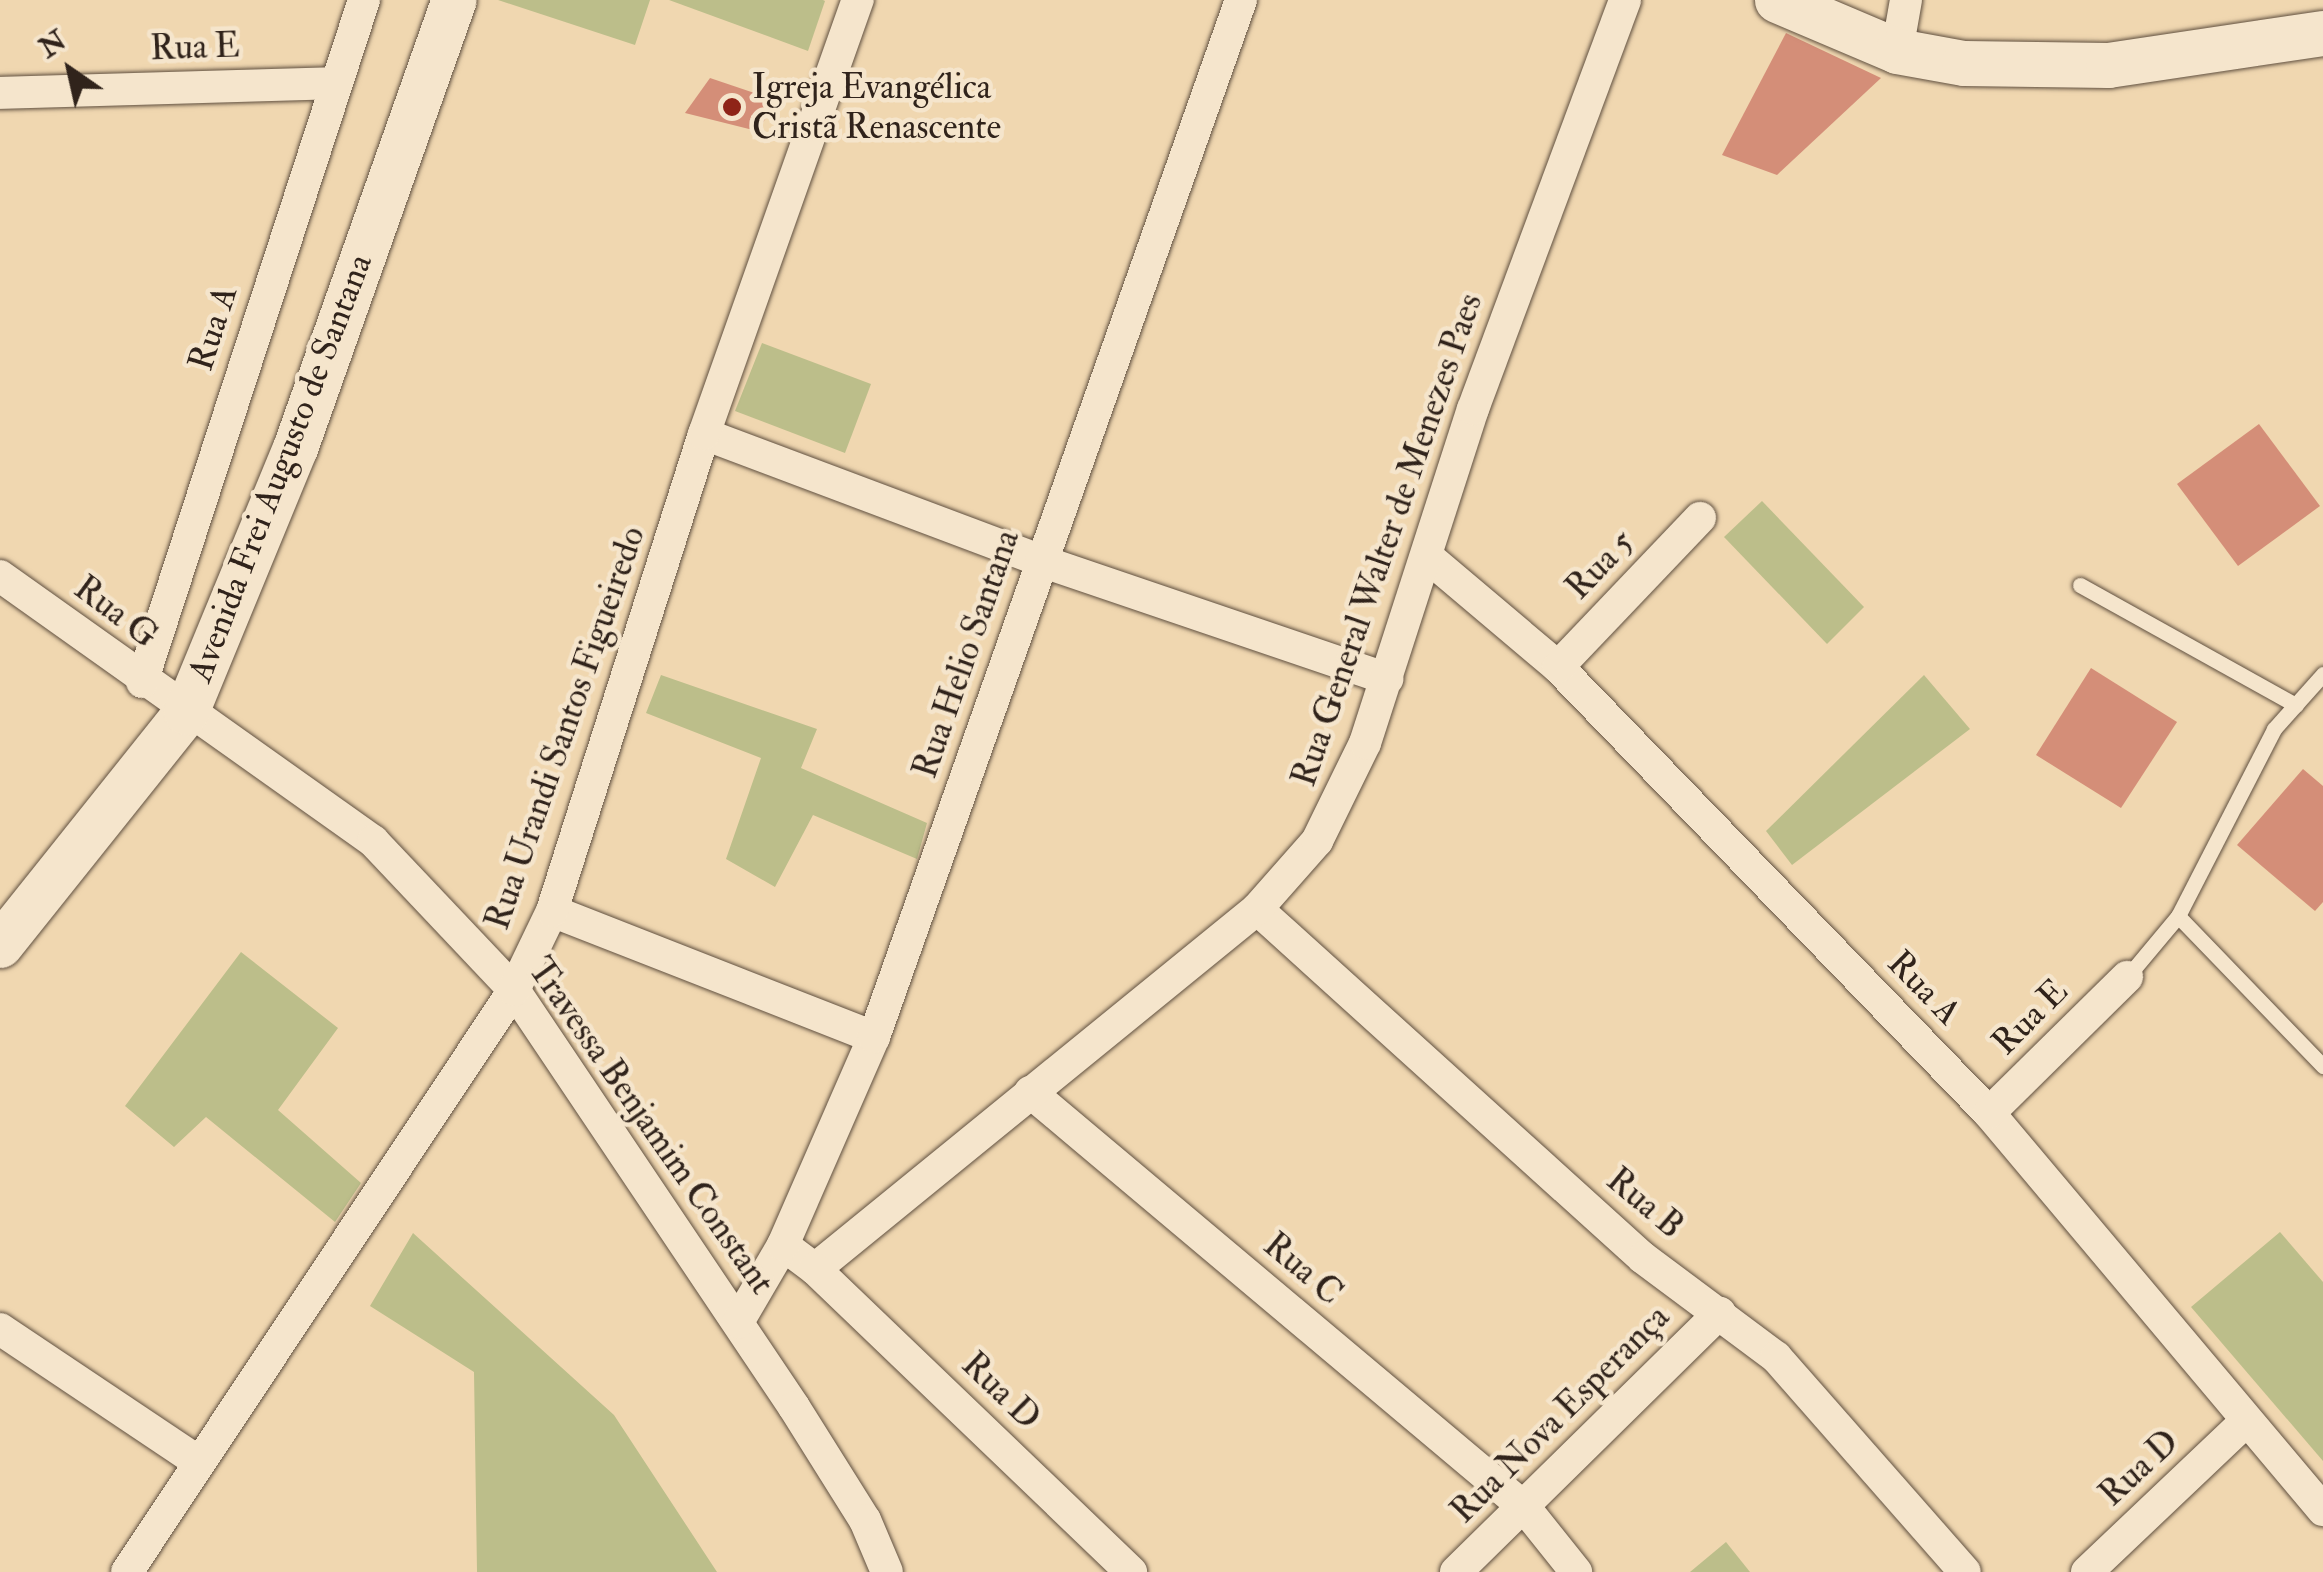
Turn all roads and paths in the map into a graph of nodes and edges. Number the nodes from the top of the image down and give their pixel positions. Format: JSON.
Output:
{"nodes":[{"id":1,"x":364,"y":0,"type":"edge"},
{"id":2,"x":454,"y":0,"type":"edge"},
{"id":3,"x":858,"y":0,"type":"edge"},
{"id":4,"x":1241,"y":0,"type":"edge"},
{"id":5,"x":1625,"y":0,"type":"edge"},
{"id":6,"x":1777,"y":0,"type":"edge"},
{"id":7,"x":1906,"y":0,"type":"edge"},
{"id":8,"x":2323,"y":34,"type":"edge"},
{"id":9,"x":1897,"y":51,"type":"junction"},
{"id":10,"x":333,"y":84,"type":"junction"},
{"id":11,"x":0,"y":93,"type":"edge"},
{"id":12,"x":704,"y":434,"type":"junction"},
{"id":13,"x":1700,"y":518,"type":"dead end"},
{"id":14,"x":1429,"y":558,"type":"junction"},
{"id":15,"x":1042,"y":561,"type":"junction"},
{"id":16,"x":0,"y":576,"type":"edge"},
{"id":17,"x":2080,"y":585,"type":"dead end"},
{"id":18,"x":1558,"y":667,"type":"junction"},
{"id":19,"x":2323,"y":674,"type":"edge"},
{"id":20,"x":1387,"y":679,"type":"junction"},
{"id":21,"x":142,"y":682,"type":"junction"},
{"id":22,"x":2296,"y":705,"type":"junction"},
{"id":23,"x":186,"y":712,"type":"junction"},
{"id":24,"x":1257,"y":909,"type":"junction"},
{"id":25,"x":552,"y":911,"type":"junction"},
{"id":26,"x":2178,"y":916,"type":"junction"},
{"id":27,"x":0,"y":944,"type":"edge"},
{"id":28,"x":2126,"y":977,"type":"joint"},
{"id":29,"x":514,"y":990,"type":"junction"},
{"id":30,"x":874,"y":1036,"type":"junction"},
{"id":31,"x":2323,"y":1066,"type":"edge"},
{"id":32,"x":1030,"y":1092,"type":"junction"},
{"id":33,"x":1989,"y":1113,"type":"junction"},
{"id":34,"x":783,"y":1245,"type":"junction"},
{"id":35,"x":815,"y":1268,"type":"junction"},
{"id":36,"x":1720,"y":1312,"type":"junction"},
{"id":37,"x":738,"y":1322,"type":"junction"},
{"id":38,"x":0,"y":1329,"type":"edge"},
{"id":39,"x":2246,"y":1422,"type":"junction"},
{"id":40,"x":199,"y":1462,"type":"junction"},
{"id":41,"x":1525,"y":1508,"type":"junction"},
{"id":42,"x":2323,"y":1510,"type":"edge"},
{"id":43,"x":127,"y":1572,"type":"edge"},
{"id":44,"x":887,"y":1572,"type":"edge"},
{"id":45,"x":1131,"y":1572,"type":"edge"},
{"id":46,"x":1456,"y":1572,"type":"edge"},
{"id":47,"x":1576,"y":1572,"type":"edge"},
{"id":48,"x":1965,"y":1572,"type":"edge"},
{"id":49,"x":2087,"y":1572,"type":"edge"}],
"edges":[{"from":1,"to":10,"type":"street","name":"Rua A"},
{"from":2,"to":23,"type":"street","name":"Avenida Frei Augusto de Santana"},
{"from":3,"to":12,"type":"street","name":"Rua Urandi Santos Figueiredo"},
{"from":4,"to":15,"type":"street","name":"Rua Helio Santana"},
{"from":5,"to":14,"type":"street","name":"Rua General Walter de Menezes Paes"},
{"from":6,"to":9,"type":"street"},
{"from":7,"to":9,"type":"street"},
{"from":8,"to":9,"type":"street"},
{"from":10,"to":11,"type":"street","name":"Rua E"},
{"from":10,"to":21,"type":"street","name":"Rua A"},
{"from":12,"to":15,"type":"street"},
{"from":12,"to":25,"type":"street","name":"Rua Urandi Santos Figueiredo"},
{"from":13,"to":18,"type":"street","name":"Rua 5"},
{"from":14,"to":18,"type":"street","name":"Rua A"},
{"from":14,"to":20,"type":"street","name":"Rua General Walter de Menezes Paes"},
{"from":15,"to":20,"type":"street"},
{"from":15,"to":30,"type":"street","name":"Rua Helio Santana"},
{"from":16,"to":21,"type":"street","name":"Rua G"},
{"from":17,"to":22,"type":"lane"},
{"from":18,"to":33,"type":"street","name":"Rua A"},
{"from":19,"to":22,"type":"lane"},
{"from":20,"to":24,"type":"street","name":"Rua General Walter de Menezes Paes"},
{"from":21,"to":23,"type":"street","name":"Rua G"},
{"from":22,"to":26,"type":"lane"},
{"from":23,"to":27,"type":"street","name":"Avenida Frei Augusto de Santana"},
{"from":23,"to":29,"type":"street","name":"Travessa Benjamim Constant"},
{"from":24,"to":32,"type":"street","name":"Rua General Walter de Menezes Paes"},
{"from":24,"to":36,"type":"street","name":"Rua B"},
{"from":25,"to":29,"type":"street","name":"Rua Urandi Santos Figueiredo"},
{"from":25,"to":30,"type":"street"},
{"from":26,"to":28,"type":"lane"},
{"from":26,"to":31,"type":"lane"},
{"from":28,"to":33,"type":"street","name":"Rua E"},
{"from":29,"to":37,"type":"street","name":"Travessa Benjamim Constant"},
{"from":29,"to":40,"type":"street","name":"Rua Urandi Santos Figueiredo"},
{"from":30,"to":34,"type":"street","name":"Rua Helio Santana"},
{"from":32,"to":35,"type":"street","name":"Rua General Walter de Menezes Paes"},
{"from":32,"to":41,"type":"street","name":"Rua C"},
{"from":33,"to":39,"type":"street","name":"Rua A"},
{"from":34,"to":35,"type":"street"},
{"from":34,"to":37,"type":"street","name":"Rua Helio Santana"},
{"from":35,"to":45,"type":"street","name":"Rua D"},
{"from":36,"to":41,"type":"street","name":"Rua Nova Esperança"},
{"from":36,"to":48,"type":"street","name":"Rua B"},
{"from":37,"to":44,"type":"street","name":"Travessa Benjamim Constant"},
{"from":38,"to":40,"type":"street"},
{"from":39,"to":42,"type":"street","name":"Rua A"},
{"from":39,"to":49,"type":"street","name":"Rua D"},
{"from":40,"to":43,"type":"street","name":"Rua Urandi Santos Figueiredo"},
{"from":41,"to":46,"type":"street","name":"Rua Nova Esperança"},
{"from":41,"to":47,"type":"street","name":"Rua C"}]}
